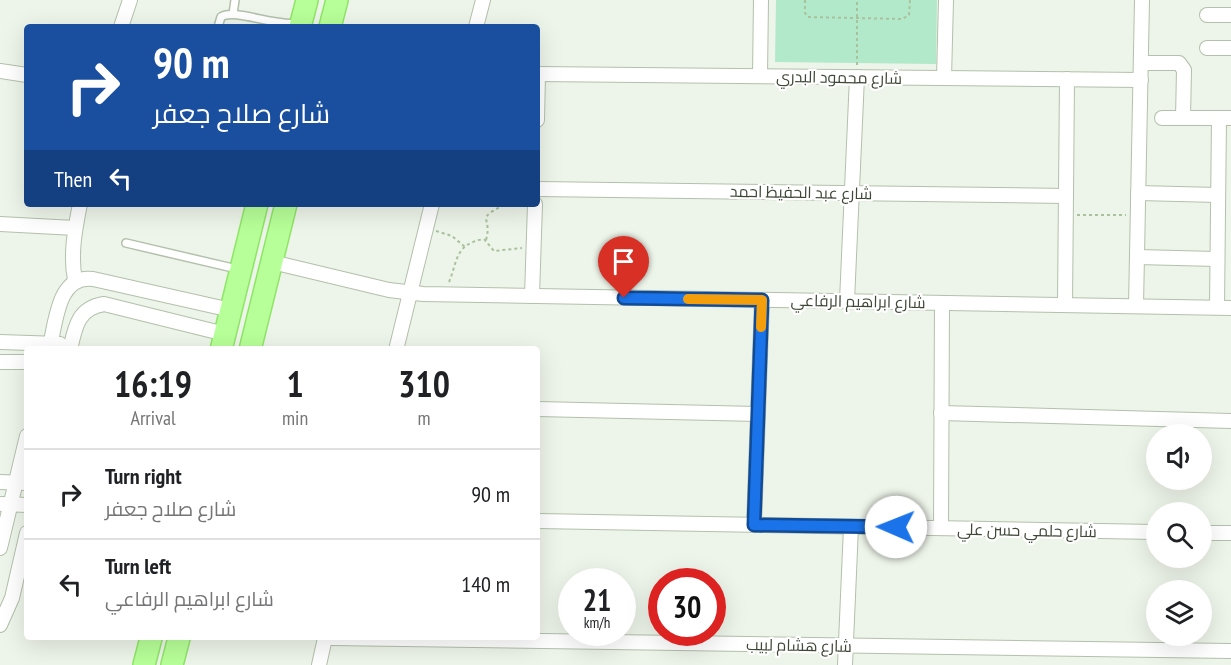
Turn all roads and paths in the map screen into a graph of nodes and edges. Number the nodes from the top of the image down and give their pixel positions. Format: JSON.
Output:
{"nodes":[{"id":1,"x":130,"y":0,"type":"edge"},
{"id":2,"x":235,"y":0,"type":"edge"},
{"id":3,"x":307,"y":0,"type":"edge"},
{"id":4,"x":337,"y":0,"type":"edge"},
{"id":5,"x":483,"y":0,"type":"edge"},
{"id":6,"x":761,"y":0,"type":"edge"},
{"id":7,"x":805,"y":0,"type":"edge"},
{"id":8,"x":857,"y":0,"type":"edge"},
{"id":9,"x":910,"y":0,"type":"edge"},
{"id":10,"x":946,"y":0,"type":"edge"},
{"id":11,"x":1142,"y":0,"type":"edge"},
{"id":12,"x":233,"y":14,"type":"junction"},
{"id":13,"x":1207,"y":15,"type":"dead end"},
{"id":14,"x":1231,"y":15,"type":"edge"},
{"id":15,"x":252,"y":18,"type":"junction"},
{"id":16,"x":857,"y":18,"type":"junction"},
{"id":17,"x":122,"y":24,"type":"edge"},
{"id":18,"x":219,"y":24,"type":"edge"},
{"id":19,"x":251,"y":24,"type":"edge"},
{"id":20,"x":272,"y":24,"type":"edge"},
{"id":21,"x":301,"y":24,"type":"edge"},
{"id":22,"x":331,"y":24,"type":"edge"},
{"id":23,"x":477,"y":24,"type":"edge"},
{"id":24,"x":1206,"y":48,"type":"dead end"},
{"id":25,"x":1231,"y":48,"type":"edge"},
{"id":26,"x":1141,"y":63,"type":"junction"},
{"id":27,"x":0,"y":71,"type":"edge"},
{"id":28,"x":540,"y":74,"type":"edge"},
{"id":29,"x":24,"y":75,"type":"edge"},
{"id":30,"x":760,"y":76,"type":"junction"},
{"id":31,"x":857,"y":77,"type":"junction"},
{"id":32,"x":944,"y":78,"type":"junction"},
{"id":33,"x":1067,"y":79,"type":"junction"},
{"id":34,"x":1141,"y":80,"type":"junction"},
{"id":35,"x":1162,"y":118,"type":"dead end"},
{"id":36,"x":1183,"y":118,"type":"junction"},
{"id":37,"x":1225,"y":118,"type":"edge"},
{"id":38,"x":540,"y":189,"type":"edge"},
{"id":39,"x":852,"y":193,"type":"junction"},
{"id":40,"x":1138,"y":193,"type":"junction"},
{"id":41,"x":1218,"y":195,"type":"junction"},
{"id":42,"x":1066,"y":196,"type":"junction"},
{"id":43,"x":79,"y":207,"type":"edge"},
{"id":44,"x":256,"y":207,"type":"edge"},
{"id":45,"x":285,"y":207,"type":"edge"},
{"id":46,"x":431,"y":207,"type":"edge"},
{"id":47,"x":501,"y":207,"type":"edge"},
{"id":48,"x":535,"y":207,"type":"edge"},
{"id":49,"x":1138,"y":215,"type":"junction"},
{"id":50,"x":1066,"y":216,"type":"junction"},
{"id":51,"x":0,"y":224,"type":"edge"},
{"id":52,"x":75,"y":228,"type":"junction"},
{"id":53,"x":426,"y":231,"type":"junction"},
{"id":54,"x":486,"y":240,"type":"junction"},
{"id":55,"x":126,"y":243,"type":"dead end"},
{"id":56,"x":465,"y":247,"type":"junction"},
{"id":57,"x":533,"y":248,"type":"junction"},
{"id":58,"x":1137,"y":257,"type":"junction"},
{"id":59,"x":1217,"y":259,"type":"junction"},
{"id":60,"x":272,"y":261,"type":"junction"},
{"id":61,"x":241,"y":270,"type":"junction"},
{"id":62,"x":75,"y":280,"type":"junction"},
{"id":63,"x":410,"y":293,"type":"junction"},
{"id":64,"x":438,"y":294,"type":"junction"},
{"id":65,"x":532,"y":296,"type":"junction"},
{"id":66,"x":762,"y":300,"type":"junction"},
{"id":67,"x":847,"y":301,"type":"junction"},
{"id":68,"x":942,"y":303,"type":"junction"},
{"id":69,"x":1065,"y":305,"type":"junction"},
{"id":70,"x":1136,"y":306,"type":"junction"},
{"id":71,"x":1217,"y":307,"type":"junction"},
{"id":72,"x":1231,"y":308,"type":"edge"},
{"id":73,"x":231,"y":310,"type":"junction"},
{"id":74,"x":0,"y":342,"type":"edge"},
{"id":75,"x":223,"y":342,"type":"edge"},
{"id":76,"x":50,"y":346,"type":"edge"},
{"id":77,"x":70,"y":346,"type":"edge"},
{"id":78,"x":251,"y":346,"type":"edge"},
{"id":79,"x":397,"y":346,"type":"edge"},
{"id":80,"x":0,"y":362,"type":"edge"},
{"id":81,"x":24,"y":362,"type":"edge"},
{"id":82,"x":540,"y":409,"type":"edge"},
{"id":83,"x":941,"y":413,"type":"junction"},
{"id":84,"x":758,"y":414,"type":"junction"},
{"id":85,"x":1231,"y":421,"type":"edge"},
{"id":86,"x":24,"y":460,"type":"edge"},
{"id":87,"x":0,"y":482,"type":"edge"},
{"id":88,"x":21,"y":483,"type":"edge"},
{"id":89,"x":5,"y":504,"type":"edge"},
{"id":90,"x":24,"y":505,"type":"edge"},
{"id":91,"x":540,"y":521,"type":"edge"},
{"id":92,"x":754,"y":525,"type":"junction"},
{"id":93,"x":851,"y":527,"type":"junction"},
{"id":94,"x":941,"y":528,"type":"junction"},
{"id":95,"x":1146,"y":532,"type":"edge"},
{"id":96,"x":1212,"y":533,"type":"edge"},
{"id":97,"x":1231,"y":533,"type":"edge"},
{"id":98,"x":24,"y":546,"type":"edge"},
{"id":99,"x":0,"y":548,"type":"edge"},
{"id":100,"x":0,"y":625,"type":"edge"},
{"id":101,"x":150,"y":640,"type":"edge"},
{"id":102,"x":178,"y":640,"type":"edge"},
{"id":103,"x":325,"y":640,"type":"edge"},
{"id":104,"x":478,"y":640,"type":"edge"},
{"id":105,"x":846,"y":645,"type":"junction"},
{"id":106,"x":1231,"y":651,"type":"edge"},
{"id":107,"x":144,"y":665,"type":"edge"},
{"id":108,"x":172,"y":665,"type":"edge"},
{"id":109,"x":319,"y":665,"type":"edge"},
{"id":110,"x":845,"y":665,"type":"edge"}],
"edges":[{"from":1,"to":17,"type":"street"},
{"from":2,"to":12,"type":"lane"},
{"from":3,"to":21,"type":"main road"},
{"from":4,"to":22,"type":"main road"},
{"from":5,"to":23,"type":"street"},
{"from":6,"to":30,"type":"street"},
{"from":7,"to":16,"type":"path"},
{"from":8,"to":16,"type":"path"},
{"from":9,"to":16,"type":"path"},
{"from":10,"to":32,"type":"street"},
{"from":11,"to":26,"type":"street"},
{"from":12,"to":15,"type":"lane"},
{"from":12,"to":18,"type":"lane"},
{"from":13,"to":14,"type":"street"},
{"from":15,"to":19,"type":"lane"},
{"from":15,"to":20,"type":"lane"},
{"from":16,"to":31,"type":"path"},
{"from":24,"to":25,"type":"street"},
{"from":26,"to":34,"type":"street"},
{"from":26,"to":36,"type":"street"},
{"from":27,"to":29,"type":"street"},
{"from":28,"to":30,"type":"street","name":"شارع محمود البدري"},
{"from":30,"to":31,"type":"street","name":"شارع محمود البدري"},
{"from":31,"to":32,"type":"street","name":"شارع محمود البدري"},
{"from":31,"to":39,"type":"street"},
{"from":32,"to":33,"type":"street","name":"شارع محمود البدري"},
{"from":33,"to":34,"type":"street","name":"شارع محمود البدري"},
{"from":33,"to":42,"type":"street"},
{"from":34,"to":40,"type":"street"},
{"from":35,"to":36,"type":"street"},
{"from":36,"to":37,"type":"street"},
{"from":37,"to":41,"type":"street"},
{"from":38,"to":39,"type":"street","name":"شارع عبد الحفيظ احمد"},
{"from":39,"to":42,"type":"street","name":"شارع عبد الحفيظ احمد"},
{"from":39,"to":67,"type":"street"},
{"from":40,"to":41,"type":"street"},
{"from":40,"to":49,"type":"street"},
{"from":41,"to":59,"type":"street"},
{"from":42,"to":50,"type":"street"},
{"from":43,"to":52,"type":"street"},
{"from":44,"to":61,"type":"main road"},
{"from":45,"to":60,"type":"main road"},
{"from":46,"to":53,"type":"street"},
{"from":47,"to":54,"type":"path"},
{"from":48,"to":57,"type":"street"},
{"from":49,"to":50,"type":"path"},
{"from":49,"to":58,"type":"street"},
{"from":50,"to":69,"type":"street"},
{"from":51,"to":52,"type":"street"},
{"from":52,"to":62,"type":"street"},
{"from":53,"to":56,"type":"path"},
{"from":53,"to":63,"type":"street"},
{"from":54,"to":56,"type":"path"},
{"from":54,"to":57,"type":"path"},
{"from":55,"to":61,"type":"lane"},
{"from":56,"to":64,"type":"path"},
{"from":57,"to":65,"type":"street"},
{"from":58,"to":59,"type":"street"},
{"from":58,"to":70,"type":"street"},
{"from":59,"to":71,"type":"street"},
{"from":60,"to":63,"type":"street","name":"شارع ابراهيم الرفاعي"},
{"from":60,"to":78,"type":"main road"},
{"from":61,"to":73,"type":"main road"},
{"from":62,"to":73,"type":"street"},
{"from":62,"to":76,"type":"street"},
{"from":63,"to":64,"type":"street","name":"شارع ابراهيم الرفاعي"},
{"from":63,"to":79,"type":"street"},
{"from":64,"to":65,"type":"street","name":"شارع ابراهيم الرفاعي"},
{"from":65,"to":66,"type":"street","name":"شارع ابراهيم الرفاعي"},
{"from":66,"to":67,"type":"street","name":"شارع ابراهيم الرفاعي"},
{"from":66,"to":84,"type":"street"},
{"from":67,"to":68,"type":"street","name":"شارع ابراهيم الرفاعي"},
{"from":68,"to":69,"type":"street","name":"شارع ابراهيم الرفاعي"},
{"from":68,"to":83,"type":"street"},
{"from":69,"to":70,"type":"street","name":"شارع ابراهيم الرفاعي"},
{"from":70,"to":71,"type":"street","name":"شارع ابراهيم الرفاعي"},
{"from":71,"to":72,"type":"street","name":"شارع ابراهيم الرفاعي"},
{"from":73,"to":75,"type":"main road"},
{"from":74,"to":76,"type":"street"},
{"from":75,"to":77,"type":"street"},
{"from":80,"to":81,"type":"street"},
{"from":82,"to":84,"type":"street"},
{"from":83,"to":85,"type":"street"},
{"from":83,"to":94,"type":"street"},
{"from":84,"to":92,"type":"street"},
{"from":86,"to":88,"type":"street"},
{"from":87,"to":88,"type":"street"},
{"from":88,"to":89,"type":"street"},
{"from":89,"to":90,"type":"street"},
{"from":89,"to":99,"type":"street"},
{"from":91,"to":92,"type":"street","name":"شارع حلمي حسن علي"},
{"from":92,"to":93,"type":"street","name":"شارع حلمي حسن علي"},
{"from":93,"to":94,"type":"street","name":"شارع حلمي حسن علي"},
{"from":93,"to":105,"type":"street"},
{"from":94,"to":95,"type":"street","name":"شارع حلمي حسن علي"},
{"from":96,"to":97,"type":"street"},
{"from":98,"to":100,"type":"street"},
{"from":101,"to":107,"type":"main road"},
{"from":102,"to":108,"type":"main road"},
{"from":103,"to":109,"type":"street"},
{"from":104,"to":105,"type":"street","name":"شارع هشام لبيب"},
{"from":105,"to":106,"type":"street","name":"شارع هشام لبيب"},
{"from":105,"to":110,"type":"street"}]}
